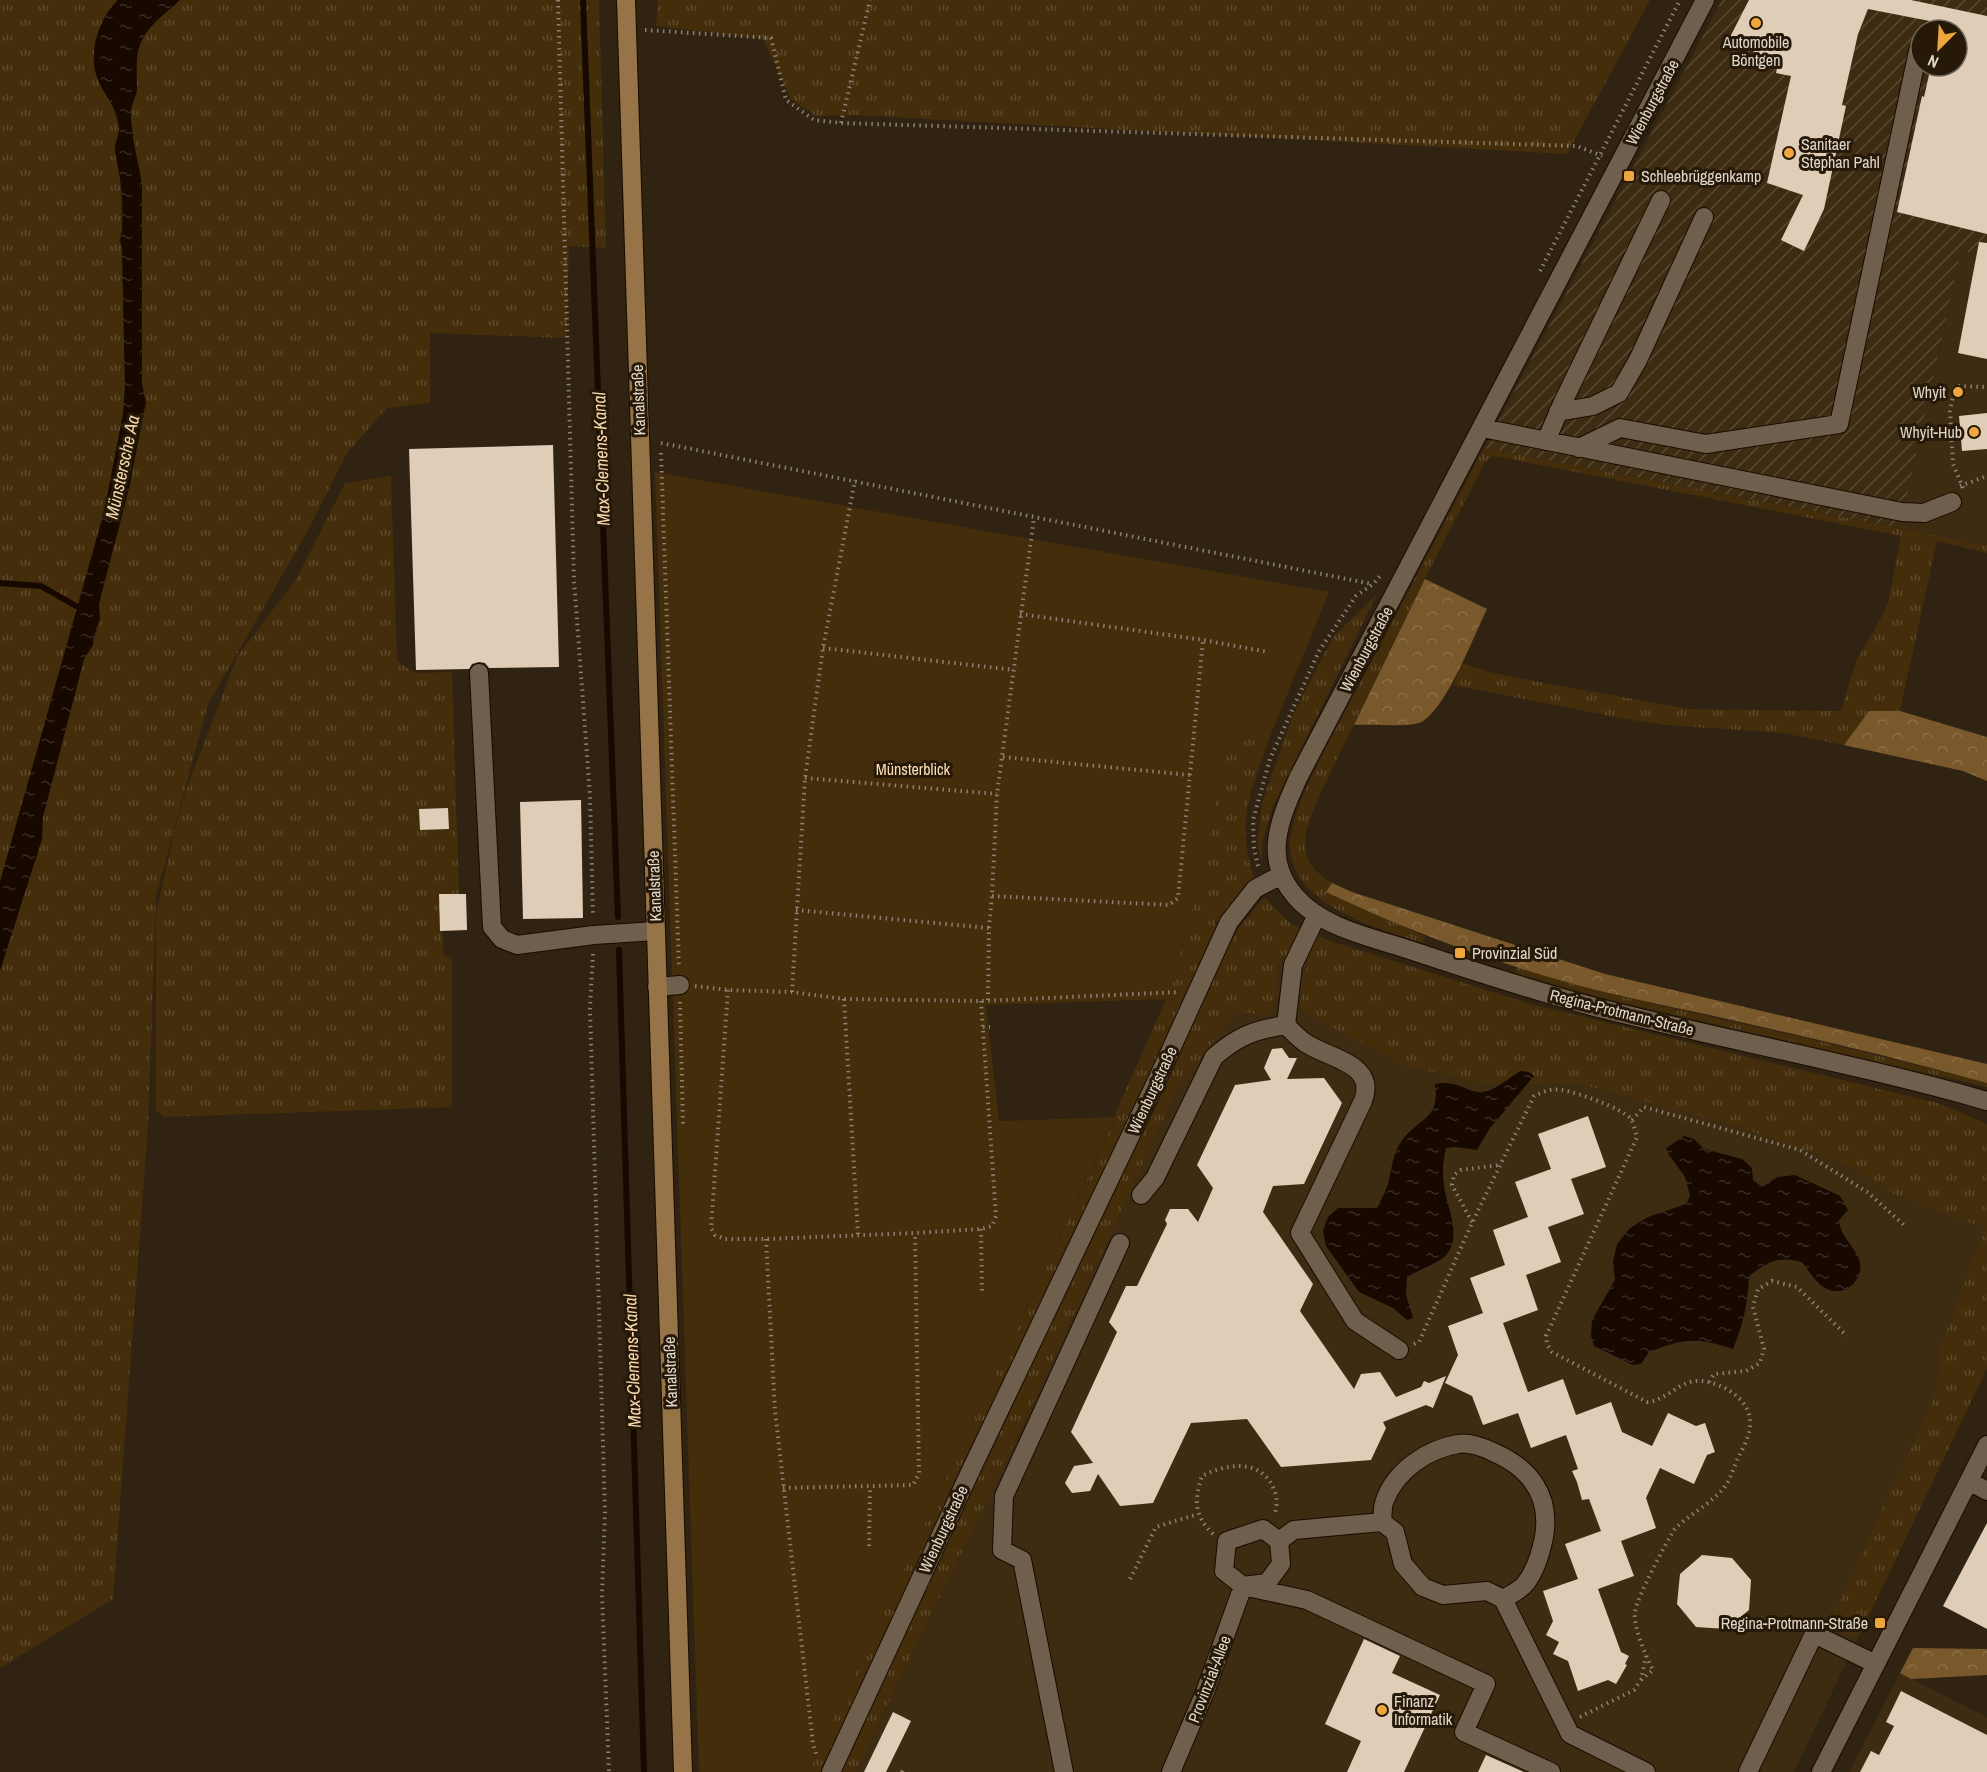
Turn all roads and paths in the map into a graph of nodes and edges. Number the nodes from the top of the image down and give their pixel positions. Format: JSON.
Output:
{"nodes":[{"id":1,"x":558,"y":0,"type":"edge"},
{"id":2,"x":626,"y":0,"type":"edge"},
{"id":3,"x":870,"y":0,"type":"edge"},
{"id":4,"x":1705,"y":0,"type":"edge"},
{"id":5,"x":627,"y":29,"type":"junction"},
{"id":6,"x":1912,"y":78,"type":"edge"},
{"id":7,"x":841,"y":123,"type":"junction"},
{"id":8,"x":1619,"y":165,"type":"junction"},
{"id":9,"x":1661,"y":200,"type":"dead end"},
{"id":10,"x":1704,"y":217,"type":"dead end"},
{"id":11,"x":1987,"y":387,"type":"edge"},
{"id":12,"x":1558,"y":412,"type":"junction"},
{"id":13,"x":1482,"y":428,"type":"junction"},
{"id":14,"x":1546,"y":441,"type":"junction"},
{"id":15,"x":661,"y":443,"type":"dead end"},
{"id":16,"x":1579,"y":448,"type":"junction"},
{"id":17,"x":1987,"y":476,"type":"edge"},
{"id":18,"x":855,"y":480,"type":"junction"},
{"id":19,"x":1962,"y":486,"type":"junction"},
{"id":20,"x":1958,"y":496,"type":"joint"},
{"id":21,"x":1034,"y":518,"type":"junction"},
{"id":22,"x":1020,"y":614,"type":"junction"},
{"id":23,"x":1203,"y":640,"type":"junction"},
{"id":24,"x":823,"y":648,"type":"junction"},
{"id":25,"x":1268,"y":652,"type":"dead end"},
{"id":26,"x":1014,"y":670,"type":"junction"},
{"id":27,"x":479,"y":673,"type":"dead end"},
{"id":28,"x":1003,"y":757,"type":"junction"},
{"id":29,"x":1190,"y":775,"type":"junction"},
{"id":30,"x":805,"y":778,"type":"junction"},
{"id":31,"x":998,"y":794,"type":"junction"},
{"id":32,"x":1273,"y":878,"type":"junction"},
{"id":33,"x":992,"y":896,"type":"junction"},
{"id":34,"x":796,"y":910,"type":"junction"},
{"id":35,"x":1317,"y":915,"type":"junction"},
{"id":36,"x":989,"y":928,"type":"junction"},
{"id":37,"x":656,"y":931,"type":"junction"},
{"id":38,"x":594,"y":935,"type":"junction"},
{"id":39,"x":592,"y":972,"type":"dead end"},
{"id":40,"x":680,"y":985,"type":"joint"},
{"id":41,"x":657,"y":987,"type":"junction"},
{"id":42,"x":728,"y":990,"type":"junction"},
{"id":43,"x":792,"y":992,"type":"junction"},
{"id":44,"x":1196,"y":992,"type":"junction"},
{"id":45,"x":844,"y":999,"type":"junction"},
{"id":46,"x":988,"y":1000,"type":"junction"},
{"id":47,"x":981,"y":1001,"type":"junction"},
{"id":48,"x":1286,"y":1025,"type":"junction"},
{"id":49,"x":983,"y":1027,"type":"junction"},
{"id":50,"x":990,"y":1028,"type":"dead end"},
{"id":51,"x":1987,"y":1101,"type":"edge"},
{"id":52,"x":1632,"y":1120,"type":"junction"},
{"id":53,"x":1500,"y":1165,"type":"junction"},
{"id":54,"x":1141,"y":1195,"type":"dead end"},
{"id":55,"x":1472,"y":1223,"type":"junction"},
{"id":56,"x":1905,"y":1226,"type":"dead end"},
{"id":57,"x":981,"y":1229,"type":"junction"},
{"id":58,"x":915,"y":1233,"type":"junction"},
{"id":59,"x":858,"y":1235,"type":"junction"},
{"id":60,"x":766,"y":1239,"type":"junction"},
{"id":61,"x":1120,"y":1243,"type":"dead end"},
{"id":62,"x":982,"y":1294,"type":"dead end"},
{"id":63,"x":1847,"y":1336,"type":"dead end"},
{"id":64,"x":1400,"y":1350,"type":"joint"},
{"id":65,"x":1709,"y":1382,"type":"junction"},
{"id":66,"x":1987,"y":1445,"type":"edge"},
{"id":67,"x":1969,"y":1481,"type":"junction"},
{"id":68,"x":870,"y":1486,"type":"junction"},
{"id":69,"x":783,"y":1488,"type":"junction"},
{"id":70,"x":1987,"y":1491,"type":"edge"},
{"id":71,"x":1198,"y":1514,"type":"junction"},
{"id":72,"x":1382,"y":1522,"type":"junction"},
{"id":73,"x":1263,"y":1529,"type":"junction"},
{"id":74,"x":1227,"y":1541,"type":"junction"},
{"id":75,"x":1279,"y":1541,"type":"junction"},
{"id":76,"x":869,"y":1546,"type":"dead end"},
{"id":77,"x":1130,"y":1579,"type":"dead end"},
{"id":78,"x":1243,"y":1586,"type":"junction"},
{"id":79,"x":1503,"y":1599,"type":"junction"},
{"id":80,"x":1646,"y":1655,"type":"junction"},
{"id":81,"x":1876,"y":1664,"type":"junction"},
{"id":82,"x":1641,"y":1680,"type":"junction"},
{"id":83,"x":1565,"y":1723,"type":"junction"},
{"id":84,"x":825,"y":1768,"type":"edge"},
{"id":85,"x":609,"y":1772,"type":"edge"},
{"id":86,"x":683,"y":1772,"type":"edge"},
{"id":87,"x":1064,"y":1772,"type":"edge"},
{"id":88,"x":1171,"y":1772,"type":"edge"},
{"id":89,"x":1551,"y":1772,"type":"edge"},
{"id":90,"x":1646,"y":1772,"type":"edge"},
{"id":91,"x":1748,"y":1772,"type":"edge"},
{"id":92,"x":1821,"y":1772,"type":"edge"}],
"edges":[{"from":1,"to":38,"type":"path"},
{"from":2,"to":5,"type":"main road","name":"Kanalstraße"},
{"from":3,"to":7,"type":"path"},
{"from":4,"to":8,"type":"street","name":"Wienburgstraße"},
{"from":5,"to":7,"type":"path"},
{"from":5,"to":37,"type":"main road","name":"Kanalstraße"},
{"from":6,"to":16,"type":"street"},
{"from":7,"to":8,"type":"path"},
{"from":8,"to":13,"type":"street","name":"Wienburgstraße"},
{"from":9,"to":12,"type":"street"},
{"from":10,"to":12,"type":"street"},
{"from":11,"to":19,"type":"path"},
{"from":12,"to":14,"type":"street"},
{"from":13,"to":14,"type":"street"},
{"from":13,"to":32,"type":"street","name":"Wienburgstraße"},
{"from":14,"to":16,"type":"street"},
{"from":15,"to":18,"type":"path"},
{"from":16,"to":20,"type":"street"},
{"from":17,"to":19,"type":"path"},
{"from":18,"to":21,"type":"path"},
{"from":18,"to":24,"type":"path"},
{"from":19,"to":20,"type":"path"},
{"from":21,"to":22,"type":"path"},
{"from":21,"to":32,"type":"path"},
{"from":22,"to":23,"type":"path"},
{"from":22,"to":26,"type":"path"},
{"from":23,"to":25,"type":"path"},
{"from":23,"to":29,"type":"path"},
{"from":24,"to":26,"type":"path"},
{"from":24,"to":30,"type":"path"},
{"from":26,"to":28,"type":"path"},
{"from":27,"to":38,"type":"street"},
{"from":28,"to":29,"type":"path"},
{"from":28,"to":31,"type":"path"},
{"from":29,"to":33,"type":"path"},
{"from":30,"to":31,"type":"path"},
{"from":30,"to":34,"type":"path"},
{"from":31,"to":33,"type":"path"},
{"from":32,"to":35,"type":"street","name":"Regina-Protmann-Straße"},
{"from":32,"to":44,"type":"street","name":"Wienburgstraße"},
{"from":33,"to":36,"type":"path"},
{"from":34,"to":36,"type":"path"},
{"from":34,"to":43,"type":"path"},
{"from":35,"to":48,"type":"street"},
{"from":35,"to":51,"type":"street","name":"Regina-Protmann-Straße"},
{"from":36,"to":46,"type":"path"},
{"from":37,"to":38,"type":"street"},
{"from":37,"to":41,"type":"main road","name":"Kanalstraße"},
{"from":39,"to":85,"type":"path"},
{"from":40,"to":41,"type":"street"},
{"from":40,"to":42,"type":"path"},
{"from":41,"to":86,"type":"main road","name":"Kanalstraße"},
{"from":42,"to":43,"type":"path"},
{"from":42,"to":60,"type":"path"},
{"from":43,"to":45,"type":"path"},
{"from":44,"to":46,"type":"path"},
{"from":44,"to":84,"type":"street","name":"Wienburgstraße"},
{"from":45,"to":47,"type":"path"},
{"from":45,"to":59,"type":"path"},
{"from":46,"to":47,"type":"path"},
{"from":47,"to":49,"type":"path"},
{"from":48,"to":54,"type":"street"},
{"from":48,"to":64,"type":"street"},
{"from":49,"to":50,"type":"path"},
{"from":49,"to":57,"type":"path"},
{"from":52,"to":53,"type":"path"},
{"from":52,"to":56,"type":"path"},
{"from":52,"to":65,"type":"path"},
{"from":53,"to":55,"type":"path"},
{"from":53,"to":55,"type":"path"},
{"from":55,"to":64,"type":"path"},
{"from":57,"to":58,"type":"path"},
{"from":57,"to":62,"type":"path"},
{"from":58,"to":59,"type":"path"},
{"from":58,"to":68,"type":"path"},
{"from":59,"to":60,"type":"path"},
{"from":60,"to":69,"type":"path"},
{"from":61,"to":87,"type":"street"},
{"from":63,"to":65,"type":"path"},
{"from":65,"to":80,"type":"path"},
{"from":66,"to":67,"type":"street"},
{"from":67,"to":70,"type":"street"},
{"from":67,"to":81,"type":"street"},
{"from":68,"to":69,"type":"path"},
{"from":68,"to":76,"type":"path"},
{"from":69,"to":84,"type":"path"},
{"from":71,"to":73,"type":"path"},
{"from":71,"to":74,"type":"path"},
{"from":71,"to":77,"type":"path"},
{"from":72,"to":75,"type":"street"},
{"from":72,"to":79,"type":"street"},
{"from":72,"to":79,"type":"street"},
{"from":73,"to":74,"type":"street"},
{"from":73,"to":75,"type":"street"},
{"from":74,"to":78,"type":"street"},
{"from":75,"to":78,"type":"street"},
{"from":78,"to":88,"type":"street","name":"Provinzial-Allee"},
{"from":78,"to":89,"type":"street"},
{"from":79,"to":83,"type":"street"},
{"from":80,"to":82,"type":"path"},
{"from":80,"to":82,"type":"path"},
{"from":81,"to":91,"type":"street"},
{"from":81,"to":92,"type":"street"},
{"from":82,"to":83,"type":"path"},
{"from":83,"to":90,"type":"street"}]}
